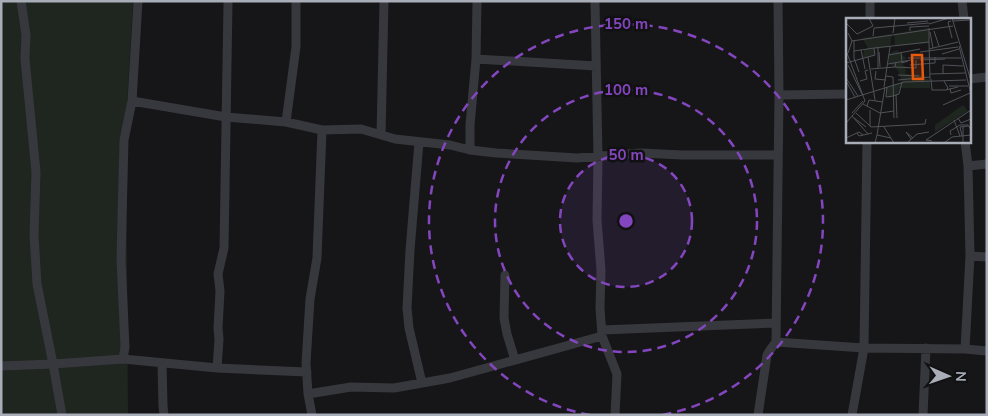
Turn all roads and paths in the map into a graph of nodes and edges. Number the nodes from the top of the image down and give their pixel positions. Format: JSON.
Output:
{"nodes":[{"id":1,"x":21,"y":1,"type":"edge"},
{"id":2,"x":138,"y":1,"type":"edge"},
{"id":3,"x":296,"y":1,"type":"edge"},
{"id":4,"x":384,"y":1,"type":"edge"},
{"id":5,"x":477,"y":1,"type":"edge"},
{"id":6,"x":595,"y":1,"type":"edge"},
{"id":7,"x":778,"y":1,"type":"edge"},
{"id":8,"x":870,"y":1,"type":"edge"},
{"id":9,"x":962,"y":1,"type":"edge"},
{"id":10,"x":228,"y":3,"type":"dead end"},
{"id":11,"x":870,"y":18,"type":"edge"},
{"id":12,"x":964,"y":18,"type":"edge"},
{"id":13,"x":476,"y":59,"type":"junction"},
{"id":14,"x":596,"y":66,"type":"junction"},
{"id":15,"x":987,"y":77,"type":"edge"},
{"id":16,"x":970,"y":80,"type":"edge"},
{"id":17,"x":846,"y":94,"type":"edge"},
{"id":18,"x":779,"y":95,"type":"junction"},
{"id":19,"x":132,"y":101,"type":"junction"},
{"id":20,"x":226,"y":117,"type":"junction"},
{"id":21,"x":286,"y":122,"type":"junction"},
{"id":22,"x":322,"y":130,"type":"junction"},
{"id":23,"x":381,"y":135,"type":"junction"},
{"id":24,"x":419,"y":142,"type":"junction"},
{"id":25,"x":867,"y":142,"type":"edge"},
{"id":26,"x":965,"y":142,"type":"edge"},
{"id":27,"x":470,"y":150,"type":"junction"},
{"id":28,"x":778,"y":156,"type":"junction"},
{"id":29,"x":598,"y":157,"type":"junction"},
{"id":30,"x":987,"y":164,"type":"edge"},
{"id":31,"x":968,"y":166,"type":"junction"},
{"id":32,"x":970,"y":256,"type":"junction"},
{"id":33,"x":987,"y":257,"type":"edge"},
{"id":34,"x":505,"y":275,"type":"dead end"},
{"id":35,"x":776,"y":323,"type":"junction"},
{"id":36,"x":602,"y":333,"type":"junction"},
{"id":37,"x":776,"y":342,"type":"junction"},
{"id":38,"x":864,"y":348,"type":"junction"},
{"id":39,"x":926,"y":348,"type":"junction"},
{"id":40,"x":965,"y":349,"type":"junction"},
{"id":41,"x":987,"y":351,"type":"edge"},
{"id":42,"x":123,"y":359,"type":"junction"},
{"id":43,"x":515,"y":360,"type":"junction"},
{"id":44,"x":162,"y":363,"type":"junction"},
{"id":45,"x":53,"y":364,"type":"junction"},
{"id":46,"x":1,"y":366,"type":"edge"},
{"id":47,"x":217,"y":368,"type":"junction"},
{"id":48,"x":307,"y":372,"type":"junction"},
{"id":49,"x":422,"y":383,"type":"junction"},
{"id":50,"x":308,"y":394,"type":"junction"},
{"id":51,"x":62,"y":415,"type":"edge"},
{"id":52,"x":164,"y":415,"type":"edge"},
{"id":53,"x":312,"y":415,"type":"edge"},
{"id":54,"x":615,"y":415,"type":"edge"},
{"id":55,"x":758,"y":415,"type":"edge"},
{"id":56,"x":852,"y":415,"type":"edge"},
{"id":57,"x":923,"y":415,"type":"edge"}],
"edges":[{"from":1,"to":45,"type":"street"},
{"from":2,"to":19,"type":"street"},
{"from":3,"to":21,"type":"street"},
{"from":4,"to":23,"type":"street"},
{"from":5,"to":13,"type":"street"},
{"from":6,"to":14,"type":"street"},
{"from":7,"to":18,"type":"street"},
{"from":8,"to":11,"type":"street"},
{"from":9,"to":12,"type":"street"},
{"from":10,"to":20,"type":"street"},
{"from":13,"to":14,"type":"street"},
{"from":13,"to":27,"type":"street"},
{"from":14,"to":29,"type":"street"},
{"from":15,"to":16,"type":"street"},
{"from":17,"to":18,"type":"street"},
{"from":18,"to":28,"type":"street"},
{"from":19,"to":20,"type":"street"},
{"from":19,"to":42,"type":"street"},
{"from":20,"to":21,"type":"street"},
{"from":20,"to":47,"type":"street"},
{"from":21,"to":22,"type":"street"},
{"from":22,"to":23,"type":"street"},
{"from":22,"to":48,"type":"street"},
{"from":23,"to":24,"type":"street"},
{"from":24,"to":27,"type":"street"},
{"from":24,"to":49,"type":"street"},
{"from":25,"to":38,"type":"street"},
{"from":26,"to":31,"type":"street"},
{"from":27,"to":29,"type":"street"},
{"from":28,"to":29,"type":"street"},
{"from":28,"to":35,"type":"street"},
{"from":29,"to":36,"type":"street"},
{"from":30,"to":31,"type":"street"},
{"from":31,"to":32,"type":"street"},
{"from":32,"to":33,"type":"street"},
{"from":32,"to":40,"type":"street"},
{"from":34,"to":43,"type":"street"},
{"from":35,"to":36,"type":"street"},
{"from":35,"to":37,"type":"street"},
{"from":36,"to":43,"type":"street"},
{"from":36,"to":54,"type":"street"},
{"from":37,"to":38,"type":"street"},
{"from":37,"to":55,"type":"street"},
{"from":38,"to":39,"type":"street"},
{"from":38,"to":56,"type":"street"},
{"from":39,"to":40,"type":"street"},
{"from":39,"to":57,"type":"street"},
{"from":40,"to":41,"type":"street"},
{"from":42,"to":44,"type":"street"},
{"from":42,"to":45,"type":"street"},
{"from":43,"to":49,"type":"street"},
{"from":44,"to":47,"type":"street"},
{"from":44,"to":52,"type":"street"},
{"from":45,"to":46,"type":"street"},
{"from":45,"to":51,"type":"street"},
{"from":47,"to":48,"type":"street"},
{"from":48,"to":50,"type":"street"},
{"from":49,"to":50,"type":"street"},
{"from":50,"to":53,"type":"street"}]}
